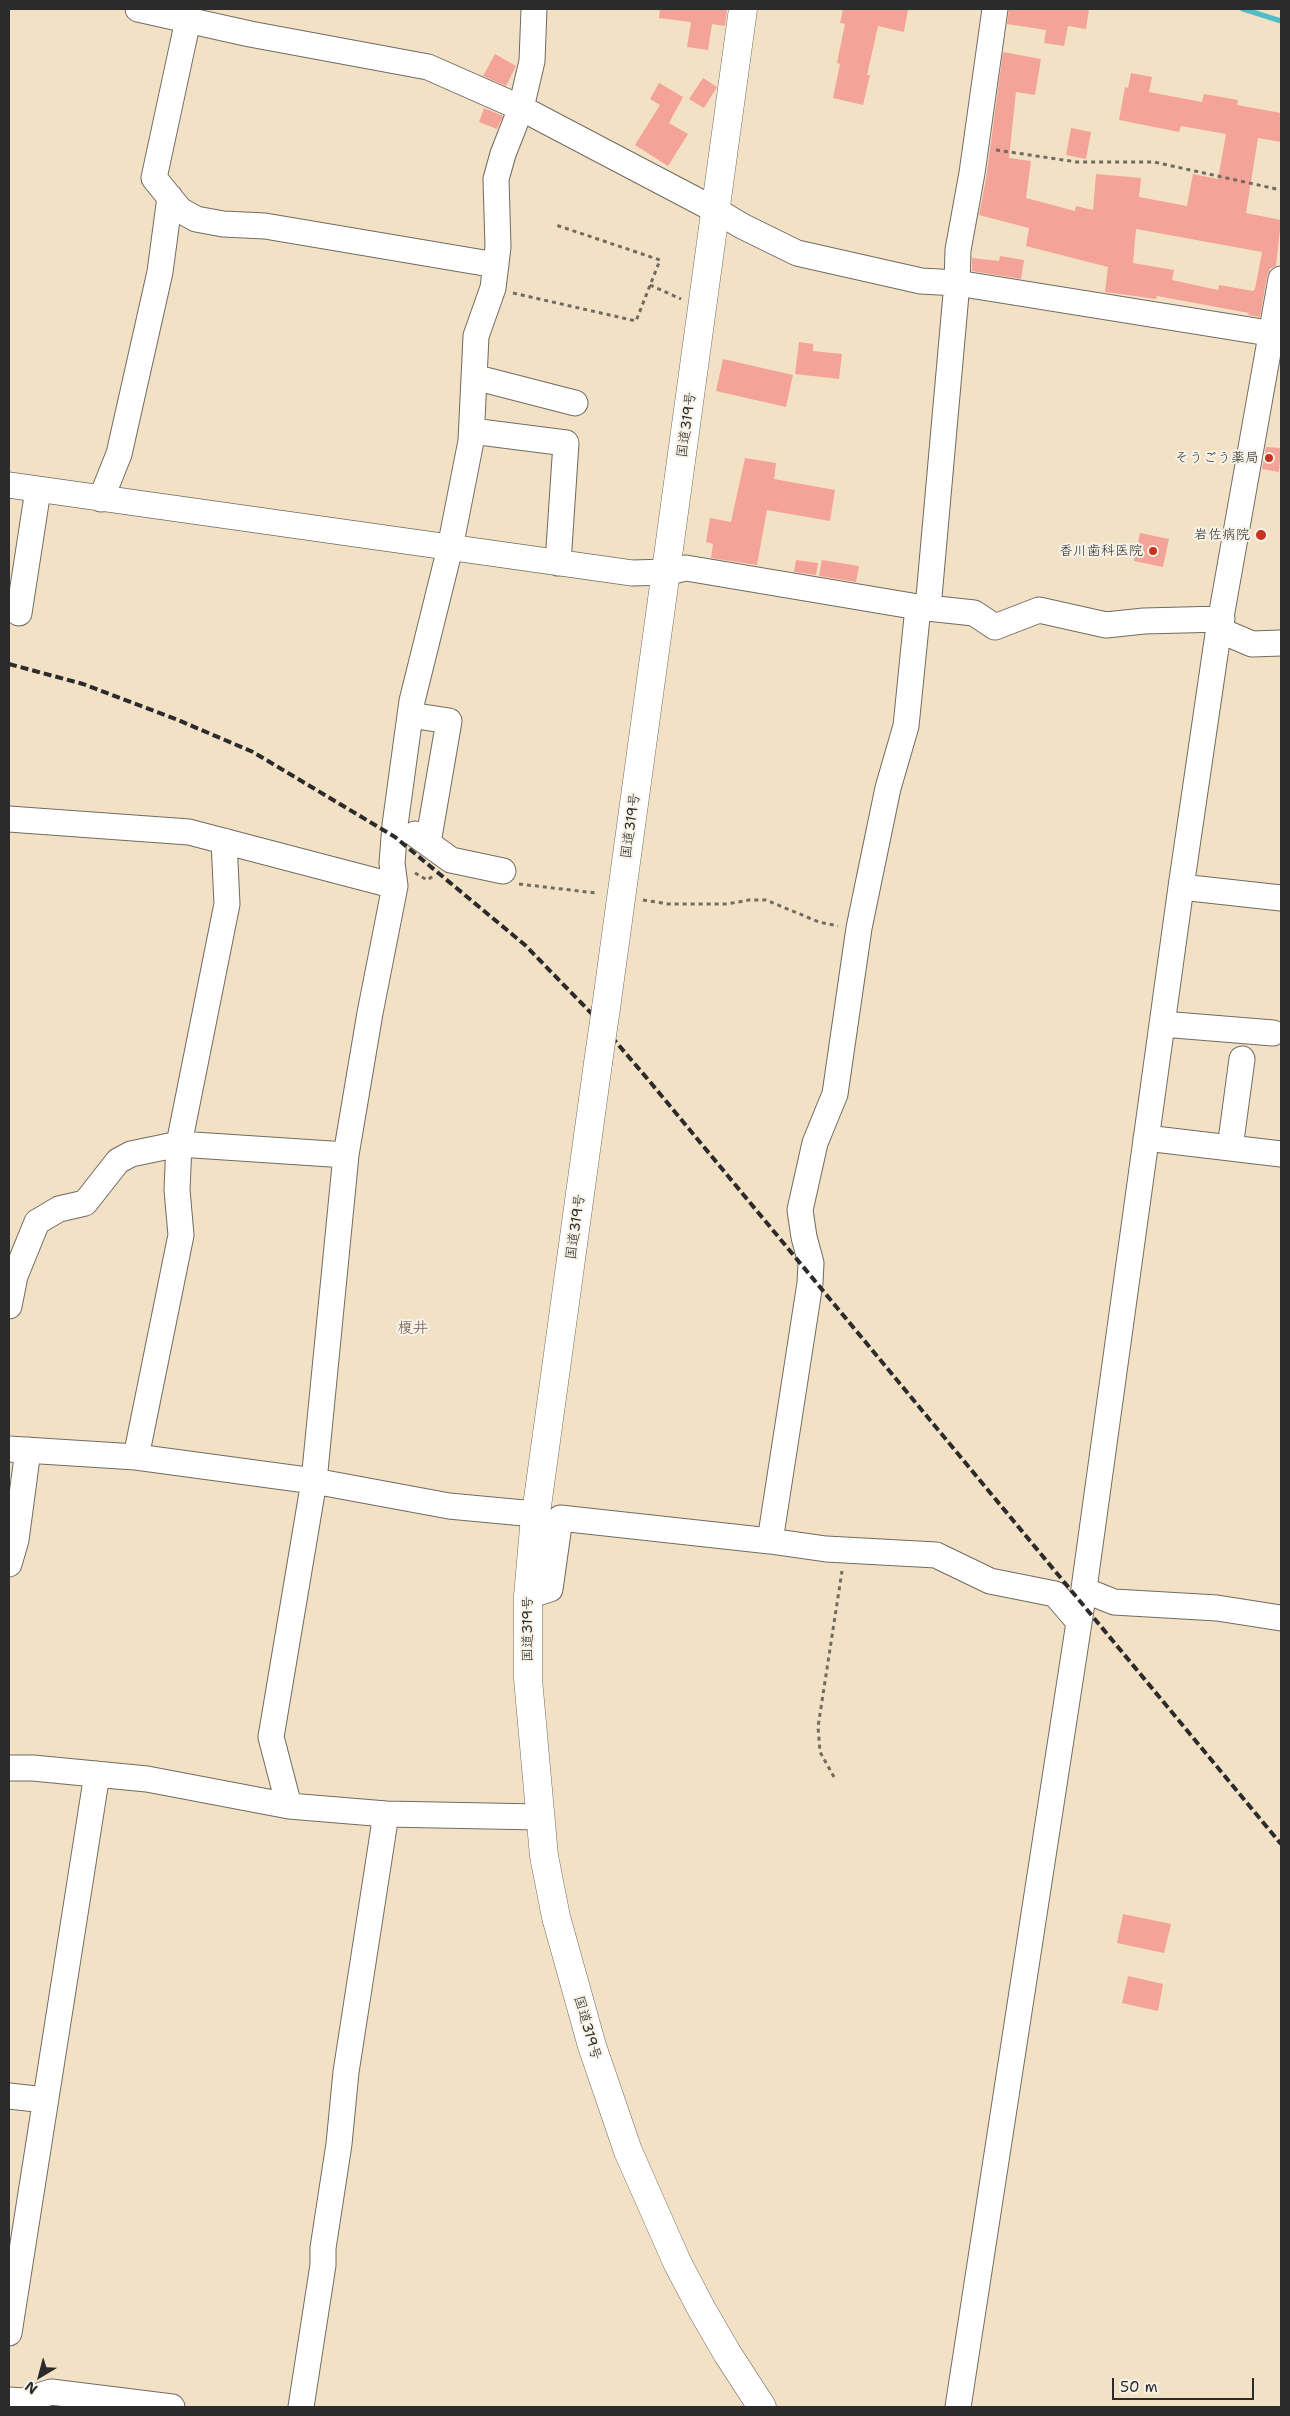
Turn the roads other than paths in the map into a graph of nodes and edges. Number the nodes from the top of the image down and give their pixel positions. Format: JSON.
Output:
{"nodes":[{"id":1,"x":138,"y":9,"type":"edge"},
{"id":2,"x":534,"y":9,"type":"edge"},
{"id":3,"x":744,"y":9,"type":"edge"},
{"id":4,"x":995,"y":9,"type":"edge"},
{"id":5,"x":188,"y":20,"type":"junction"},
{"id":6,"x":521,"y":108,"type":"junction"},
{"id":7,"x":170,"y":197,"type":"junction"},
{"id":8,"x":717,"y":211,"type":"junction"},
{"id":9,"x":495,"y":276,"type":"junction"},
{"id":10,"x":1281,"y":280,"type":"edge"},
{"id":11,"x":958,"y":283,"type":"junction"},
{"id":12,"x":1277,"y":334,"type":"edge"},
{"id":13,"x":474,"y":377,"type":"junction"},
{"id":14,"x":575,"y":404,"type":"dead end"},
{"id":15,"x":472,"y":431,"type":"junction"},
{"id":16,"x":9,"y":485,"type":"edge"},
{"id":17,"x":38,"y":490,"type":"junction"},
{"id":18,"x":101,"y":498,"type":"junction"},
{"id":19,"x":450,"y":548,"type":"junction"},
{"id":20,"x":558,"y":563,"type":"junction"},
{"id":21,"x":668,"y":572,"type":"junction"},
{"id":22,"x":923,"y":607,"type":"junction"},
{"id":23,"x":19,"y":613,"type":"dead end"},
{"id":24,"x":1220,"y":624,"type":"junction"},
{"id":25,"x":1281,"y":644,"type":"edge"},
{"id":26,"x":410,"y":715,"type":"junction"},
{"id":27,"x":9,"y":819,"type":"edge"},
{"id":28,"x":396,"y":819,"type":"junction"},
{"id":29,"x":224,"y":841,"type":"junction"},
{"id":30,"x":428,"y":843,"type":"junction"},
{"id":31,"x":503,"y":871,"type":"dead end"},
{"id":32,"x":395,"y":886,"type":"junction"},
{"id":33,"x":1181,"y":887,"type":"junction"},
{"id":34,"x":1281,"y":898,"type":"edge"},
{"id":35,"x":1162,"y":1024,"type":"junction"},
{"id":36,"x":1273,"y":1033,"type":"dead end"},
{"id":37,"x":1242,"y":1059,"type":"dead end"},
{"id":38,"x":1146,"y":1138,"type":"junction"},
{"id":39,"x":179,"y":1144,"type":"junction"},
{"id":40,"x":1230,"y":1148,"type":"junction"},
{"id":41,"x":1281,"y":1154,"type":"edge"},
{"id":42,"x":346,"y":1155,"type":"junction"},
{"id":43,"x":9,"y":1306,"type":"edge"},
{"id":44,"x":18,"y":1450,"type":"edge"},
{"id":45,"x":136,"y":1457,"type":"junction"},
{"id":46,"x":314,"y":1481,"type":"junction"},
{"id":47,"x":524,"y":1513,"type":"dead end"},
{"id":48,"x":770,"y":1541,"type":"junction"},
{"id":49,"x":9,"y":1564,"type":"edge"},
{"id":50,"x":1084,"y":1590,"type":"junction"},
{"id":51,"x":528,"y":1596,"type":"junction"},
{"id":52,"x":1281,"y":1618,"type":"edge"},
{"id":53,"x":1079,"y":1622,"type":"junction"},
{"id":54,"x":9,"y":1768,"type":"edge"},
{"id":55,"x":97,"y":1774,"type":"junction"},
{"id":56,"x":289,"y":1806,"type":"junction"},
{"id":57,"x":386,"y":1814,"type":"junction"},
{"id":58,"x":539,"y":1816,"type":"junction"},
{"id":59,"x":9,"y":2096,"type":"edge"},
{"id":60,"x":45,"y":2100,"type":"junction"},
{"id":61,"x":9,"y":2333,"type":"edge"},
{"id":62,"x":9,"y":2400,"type":"edge"},
{"id":63,"x":172,"y":2407,"type":"edge"},
{"id":64,"x":301,"y":2407,"type":"edge"},
{"id":65,"x":762,"y":2407,"type":"edge"},
{"id":66,"x":958,"y":2407,"type":"edge"}],
"edges":[{"from":1,"to":5,"type":"street"},
{"from":2,"to":6,"type":"street"},
{"from":3,"to":8,"type":"highway","name":"国道319号"},
{"from":4,"to":11,"type":"street"},
{"from":5,"to":6,"type":"street"},
{"from":5,"to":7,"type":"street"},
{"from":6,"to":8,"type":"street"},
{"from":6,"to":9,"type":"street"},
{"from":7,"to":9,"type":"street"},
{"from":7,"to":18,"type":"street"},
{"from":8,"to":11,"type":"street"},
{"from":8,"to":21,"type":"highway","name":"国道319号"},
{"from":9,"to":13,"type":"street"},
{"from":10,"to":12,"type":"street"},
{"from":11,"to":12,"type":"street"},
{"from":11,"to":22,"type":"street"},
{"from":12,"to":24,"type":"street"},
{"from":13,"to":14,"type":"street"},
{"from":13,"to":15,"type":"street"},
{"from":15,"to":19,"type":"street"},
{"from":15,"to":20,"type":"street"},
{"from":16,"to":17,"type":"street"},
{"from":17,"to":18,"type":"street"},
{"from":17,"to":23,"type":"street"},
{"from":18,"to":19,"type":"street"},
{"from":19,"to":20,"type":"street"},
{"from":19,"to":26,"type":"street"},
{"from":20,"to":21,"type":"street"},
{"from":21,"to":22,"type":"street"},
{"from":21,"to":51,"type":"highway","name":"国道319号","bridge":true},
{"from":22,"to":24,"type":"street"},
{"from":22,"to":48,"type":"street"},
{"from":24,"to":25,"type":"street"},
{"from":24,"to":33,"type":"street"},
{"from":26,"to":28,"type":"street"},
{"from":26,"to":30,"type":"street"},
{"from":27,"to":29,"type":"street"},
{"from":28,"to":30,"type":"street"},
{"from":28,"to":32,"type":"street"},
{"from":29,"to":32,"type":"street"},
{"from":29,"to":39,"type":"street"},
{"from":30,"to":31,"type":"street"},
{"from":32,"to":42,"type":"street"},
{"from":33,"to":34,"type":"street"},
{"from":33,"to":35,"type":"street"},
{"from":35,"to":36,"type":"street"},
{"from":35,"to":38,"type":"street"},
{"from":37,"to":40,"type":"street"},
{"from":38,"to":40,"type":"street"},
{"from":38,"to":50,"type":"street"},
{"from":39,"to":42,"type":"street"},
{"from":39,"to":43,"type":"street"},
{"from":39,"to":45,"type":"street"},
{"from":40,"to":41,"type":"street"},
{"from":42,"to":46,"type":"street"},
{"from":44,"to":45,"type":"street"},
{"from":44,"to":49,"type":"street"},
{"from":45,"to":46,"type":"street"},
{"from":46,"to":47,"type":"street"},
{"from":46,"to":56,"type":"street"},
{"from":48,"to":51,"type":"street"},
{"from":48,"to":53,"type":"street"},
{"from":50,"to":52,"type":"street"},
{"from":50,"to":53,"type":"street"},
{"from":51,"to":58,"type":"highway","name":"国道319号"},
{"from":53,"to":66,"type":"street"},
{"from":54,"to":55,"type":"street"},
{"from":55,"to":56,"type":"street"},
{"from":55,"to":60,"type":"street"},
{"from":56,"to":57,"type":"street"},
{"from":57,"to":58,"type":"street"},
{"from":57,"to":64,"type":"street"},
{"from":58,"to":65,"type":"highway","name":"国道319号"},
{"from":59,"to":60,"type":"street"},
{"from":60,"to":61,"type":"street"},
{"from":62,"to":63,"type":"street"}]}
